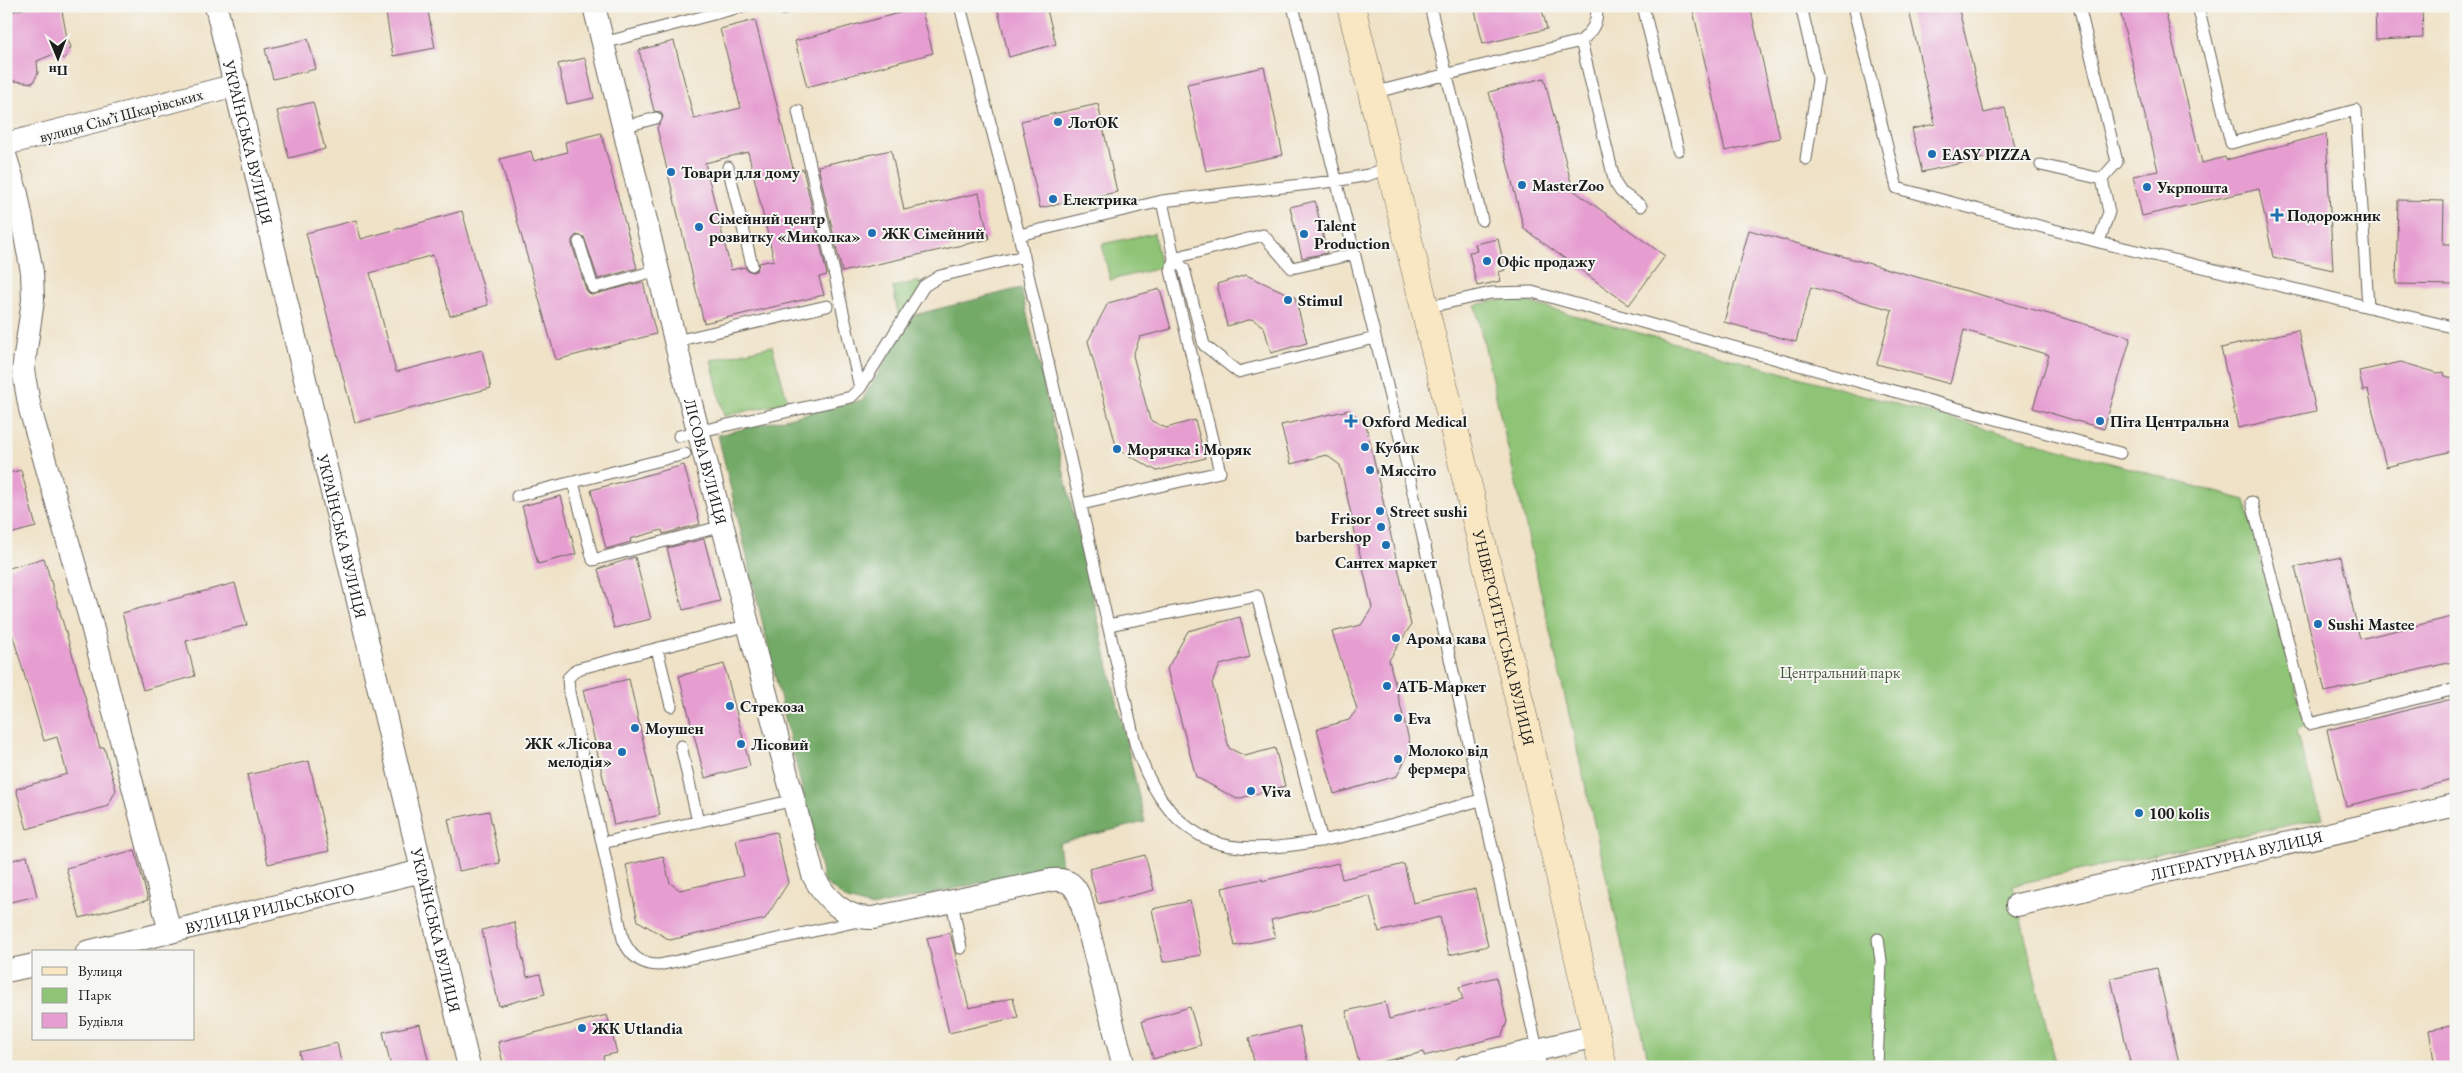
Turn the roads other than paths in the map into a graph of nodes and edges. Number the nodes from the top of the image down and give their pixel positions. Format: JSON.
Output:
{"nodes":[{"id":1,"x":216,"y":6,"type":"edge"},
{"id":2,"x":594,"y":6,"type":"edge"},
{"id":3,"x":744,"y":6,"type":"edge"},
{"id":4,"x":782,"y":6,"type":"edge"},
{"id":5,"x":792,"y":6,"type":"edge"},
{"id":6,"x":960,"y":6,"type":"edge"},
{"id":7,"x":1293,"y":6,"type":"edge"},
{"id":8,"x":1351,"y":6,"type":"edge"},
{"id":9,"x":1430,"y":6,"type":"edge"},
{"id":10,"x":1596,"y":6,"type":"edge"},
{"id":11,"x":1644,"y":6,"type":"edge"},
{"id":12,"x":1801,"y":6,"type":"edge"},
{"id":13,"x":1853,"y":6,"type":"edge"},
{"id":14,"x":2079,"y":6,"type":"edge"},
{"id":15,"x":2198,"y":6,"type":"edge"},
{"id":16,"x":1581,"y":41,"type":"junction"},
{"id":17,"x":603,"y":42,"type":"junction"},
{"id":18,"x":1446,"y":74,"type":"junction"},
{"id":19,"x":236,"y":84,"type":"junction"},
{"id":20,"x":1372,"y":93,"type":"junction"},
{"id":21,"x":798,"y":111,"type":"dead end"},
{"id":22,"x":656,"y":118,"type":"dead end"},
{"id":23,"x":624,"y":126,"type":"junction"},
{"id":24,"x":6,"y":144,"type":"edge"},
{"id":25,"x":1678,"y":150,"type":"dead end"},
{"id":26,"x":6,"y":158,"type":"edge"},
{"id":27,"x":1806,"y":159,"type":"dead end"},
{"id":28,"x":2041,"y":166,"type":"dead end"},
{"id":29,"x":728,"y":167,"type":"dead end"},
{"id":30,"x":1390,"y":167,"type":"junction"},
{"id":31,"x":2102,"y":179,"type":"junction"},
{"id":32,"x":1335,"y":181,"type":"junction"},
{"id":33,"x":1162,"y":201,"type":"junction"},
{"id":34,"x":1641,"y":206,"type":"dead end"},
{"id":35,"x":1482,"y":220,"type":"dead end"},
{"id":36,"x":1019,"y":235,"type":"junction"},
{"id":37,"x":579,"y":242,"type":"dead end"},
{"id":38,"x":2098,"y":242,"type":"junction"},
{"id":39,"x":1354,"y":254,"type":"junction"},
{"id":40,"x":1024,"y":256,"type":"junction"},
{"id":41,"x":1174,"y":258,"type":"junction"},
{"id":42,"x":752,"y":265,"type":"dead end"},
{"id":43,"x":658,"y":270,"type":"junction"},
{"id":44,"x":827,"y":306,"type":"dead end"},
{"id":45,"x":1424,"y":308,"type":"junction"},
{"id":46,"x":2368,"y":308,"type":"junction"},
{"id":47,"x":2456,"y":328,"type":"edge"},
{"id":48,"x":1376,"y":338,"type":"junction"},
{"id":49,"x":676,"y":341,"type":"junction"},
{"id":50,"x":860,"y":388,"type":"junction"},
{"id":51,"x":689,"y":434,"type":"junction"},
{"id":52,"x":2120,"y":453,"type":"dead end"},
{"id":53,"x":685,"y":454,"type":"dead end"},
{"id":54,"x":573,"y":482,"type":"junction"},
{"id":55,"x":517,"y":496,"type":"dead end"},
{"id":56,"x":2252,"y":502,"type":"dead end"},
{"id":57,"x":1082,"y":504,"type":"junction"},
{"id":58,"x":723,"y":526,"type":"junction"},
{"id":59,"x":749,"y":625,"type":"junction"},
{"id":60,"x":1108,"y":625,"type":"junction"},
{"id":61,"x":657,"y":649,"type":"junction"},
{"id":62,"x":2456,"y":689,"type":"edge"},
{"id":63,"x":671,"y":706,"type":"dead end"},
{"id":64,"x":681,"y":746,"type":"dead end"},
{"id":65,"x":795,"y":800,"type":"junction"},
{"id":66,"x":1481,"y":800,"type":"junction"},
{"id":67,"x":2456,"y":805,"type":"edge"},
{"id":68,"x":698,"y":822,"type":"junction"},
{"id":69,"x":1322,"y":841,"type":"junction"},
{"id":70,"x":602,"y":843,"type":"junction"},
{"id":71,"x":422,"y":871,"type":"junction"},
{"id":72,"x":952,"y":901,"type":"junction"},
{"id":73,"x":2017,"y":905,"type":"dead end"},
{"id":74,"x":873,"y":918,"type":"junction"},
{"id":75,"x":170,"y":932,"type":"junction"},
{"id":76,"x":1878,"y":939,"type":"dead end"},
{"id":77,"x":961,"y":948,"type":"dead end"},
{"id":78,"x":96,"y":950,"type":"edge"},
{"id":79,"x":32,"y":965,"type":"edge"},
{"id":80,"x":6,"y":971,"type":"edge"},
{"id":81,"x":1596,"y":1036,"type":"junction"},
{"id":82,"x":1539,"y":1058,"type":"edge"},
{"id":83,"x":469,"y":1067,"type":"edge"},
{"id":84,"x":1124,"y":1067,"type":"edge"},
{"id":85,"x":1465,"y":1067,"type":"edge"},
{"id":86,"x":1603,"y":1067,"type":"edge"},
{"id":87,"x":1877,"y":1067,"type":"edge"}],
"edges":[{"from":1,"to":19,"type":"street","name":"УКРАЇНСЬКА ВУЛИЦЯ"},
{"from":2,"to":17,"type":"street","name":"ЛІСОВА ВУЛИЦЯ"},
{"from":3,"to":17,"type":"lane"},
{"from":4,"to":5,"type":"lane"},
{"from":6,"to":36,"type":"lane"},
{"from":7,"to":32,"type":"lane"},
{"from":8,"to":20,"type":"main road","name":"УНІВЕРСИТЕТСЬКА ВУЛИЦЯ"},
{"from":9,"to":18,"type":"lane"},
{"from":10,"to":16,"type":"lane"},
{"from":11,"to":25,"type":"lane"},
{"from":12,"to":27,"type":"lane"},
{"from":13,"to":38,"type":"lane"},
{"from":14,"to":31,"type":"lane"},
{"from":15,"to":46,"type":"lane"},
{"from":16,"to":18,"type":"lane"},
{"from":16,"to":34,"type":"lane"},
{"from":17,"to":23,"type":"street","name":"ЛІСОВА ВУЛИЦЯ"},
{"from":18,"to":20,"type":"lane"},
{"from":18,"to":35,"type":"lane"},
{"from":19,"to":24,"type":"street","name":"вулиця Сімʼї Шкарівських"},
{"from":19,"to":71,"type":"street","name":"УКРАЇНСЬКА ВУЛИЦЯ"},
{"from":20,"to":30,"type":"main road","name":"УНІВЕРСИТЕТСЬКА ВУЛИЦЯ"},
{"from":21,"to":50,"type":"lane"},
{"from":22,"to":23,"type":"lane"},
{"from":23,"to":43,"type":"street","name":"ЛІСОВА ВУЛИЦЯ"},
{"from":26,"to":75,"type":"street"},
{"from":28,"to":31,"type":"lane"},
{"from":29,"to":42,"type":"lane"},
{"from":30,"to":32,"type":"lane"},
{"from":30,"to":45,"type":"main road","name":"УНІВЕРСИТЕТСЬКА ВУЛИЦЯ"},
{"from":31,"to":38,"type":"lane"},
{"from":32,"to":33,"type":"lane"},
{"from":32,"to":39,"type":"lane"},
{"from":33,"to":36,"type":"lane"},
{"from":33,"to":41,"type":"lane"},
{"from":36,"to":40,"type":"lane"},
{"from":37,"to":43,"type":"lane"},
{"from":38,"to":46,"type":"lane"},
{"from":39,"to":41,"type":"lane"},
{"from":39,"to":48,"type":"lane"},
{"from":40,"to":50,"type":"lane"},
{"from":40,"to":57,"type":"lane"},
{"from":41,"to":48,"type":"lane"},
{"from":41,"to":57,"type":"lane"},
{"from":43,"to":49,"type":"street","name":"ЛІСОВА ВУЛИЦЯ"},
{"from":44,"to":49,"type":"lane"},
{"from":45,"to":52,"type":"lane"},
{"from":45,"to":81,"type":"main road","name":"УНІВЕРСИТЕТСЬКА ВУЛИЦЯ"},
{"from":46,"to":47,"type":"lane"},
{"from":48,"to":66,"type":"lane"},
{"from":49,"to":51,"type":"street","name":"ЛІСОВА ВУЛИЦЯ"},
{"from":50,"to":51,"type":"lane"},
{"from":51,"to":58,"type":"street","name":"ЛІСОВА ВУЛИЦЯ"},
{"from":53,"to":54,"type":"lane"},
{"from":54,"to":55,"type":"lane"},
{"from":54,"to":58,"type":"lane"},
{"from":56,"to":62,"type":"lane"},
{"from":57,"to":60,"type":"lane"},
{"from":58,"to":59,"type":"street","name":"ЛІСОВА ВУЛИЦЯ"},
{"from":59,"to":61,"type":"lane"},
{"from":59,"to":65,"type":"street","name":"ЛІСОВА ВУЛИЦЯ"},
{"from":60,"to":69,"type":"lane"},
{"from":60,"to":69,"type":"lane"},
{"from":61,"to":63,"type":"lane"},
{"from":61,"to":70,"type":"lane"},
{"from":64,"to":68,"type":"lane"},
{"from":65,"to":68,"type":"lane"},
{"from":65,"to":74,"type":"street","name":"ЛІСОВА ВУЛИЦЯ"},
{"from":66,"to":69,"type":"lane"},
{"from":66,"to":82,"type":"lane"},
{"from":67,"to":73,"type":"street","name":"ЛІТЕРАТУРНА ВУЛИЦЯ"},
{"from":68,"to":70,"type":"lane"},
{"from":70,"to":74,"type":"lane"},
{"from":71,"to":75,"type":"street","name":"ВУЛИЦЯ РИЛЬСЬКОГО"},
{"from":71,"to":83,"type":"street","name":"УКРАЇНСЬКА ВУЛИЦЯ"},
{"from":72,"to":74,"type":"street"},
{"from":72,"to":77,"type":"lane"},
{"from":72,"to":84,"type":"street"},
{"from":75,"to":78,"type":"street","name":"ВУЛИЦЯ РИЛЬСЬКОГО"},
{"from":76,"to":87,"type":"lane"},
{"from":79,"to":80,"type":"street"},
{"from":81,"to":82,"type":"street"},
{"from":81,"to":86,"type":"main road","name":"УНІВЕРСИТЕТСЬКА ВУЛИЦЯ"},
{"from":82,"to":85,"type":"street"}]}
